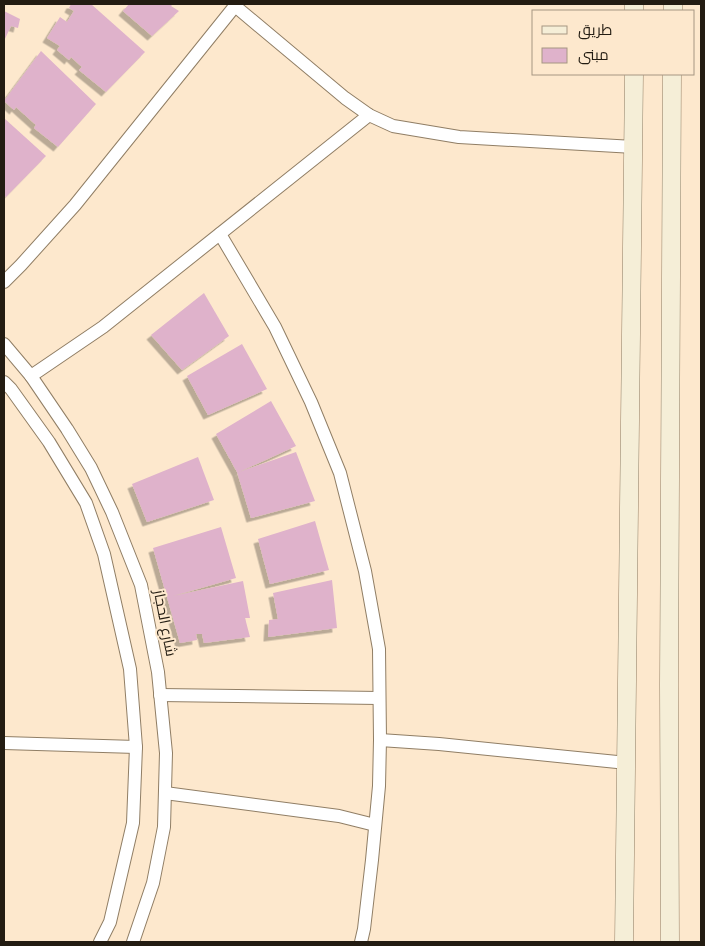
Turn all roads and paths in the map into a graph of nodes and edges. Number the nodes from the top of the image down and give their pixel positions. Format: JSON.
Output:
{"nodes":[{"id":1,"x":235,"y":5,"type":"edge"},
{"id":2,"x":634,"y":75,"type":"edge"},
{"id":3,"x":672,"y":75,"type":"edge"},
{"id":4,"x":369,"y":115,"type":"junction"},
{"id":5,"x":634,"y":147,"type":"junction"},
{"id":6,"x":220,"y":234,"type":"junction"},
{"id":7,"x":4,"y":282,"type":"edge"},
{"id":8,"x":4,"y":344,"type":"edge"},
{"id":9,"x":31,"y":376,"type":"junction"},
{"id":10,"x":4,"y":382,"type":"edge"},
{"id":11,"x":160,"y":696,"type":"junction"},
{"id":12,"x":379,"y":698,"type":"junction"},
{"id":13,"x":380,"y":740,"type":"junction"},
{"id":14,"x":4,"y":743,"type":"edge"},
{"id":15,"x":136,"y":746,"type":"junction"},
{"id":16,"x":627,"y":762,"type":"junction"},
{"id":17,"x":165,"y":793,"type":"junction"},
{"id":18,"x":375,"y":825,"type":"junction"},
{"id":19,"x":100,"y":942,"type":"edge"},
{"id":20,"x":133,"y":942,"type":"edge"},
{"id":21,"x":361,"y":942,"type":"edge"},
{"id":22,"x":624,"y":942,"type":"edge"},
{"id":23,"x":670,"y":942,"type":"edge"}],
"edges":[{"from":1,"to":4,"type":"street"},
{"from":1,"to":7,"type":"street"},
{"from":2,"to":5,"type":"street"},
{"from":3,"to":23,"type":"street"},
{"from":4,"to":5,"type":"street"},
{"from":4,"to":6,"type":"street"},
{"from":5,"to":16,"type":"street"},
{"from":6,"to":9,"type":"street"},
{"from":6,"to":12,"type":"street"},
{"from":8,"to":9,"type":"street","name":"شارع الحجاز"},
{"from":9,"to":11,"type":"street","name":"شارع الحجاز"},
{"from":10,"to":15,"type":"street"},
{"from":11,"to":12,"type":"street"},
{"from":11,"to":17,"type":"street","name":"شارع الحجاز"},
{"from":12,"to":13,"type":"street"},
{"from":13,"to":16,"type":"street"},
{"from":13,"to":18,"type":"street"},
{"from":14,"to":15,"type":"street"},
{"from":15,"to":19,"type":"street"},
{"from":16,"to":22,"type":"street"},
{"from":17,"to":18,"type":"street"},
{"from":17,"to":20,"type":"street","name":"شارع الحجاز"},
{"from":18,"to":21,"type":"street"}]}
